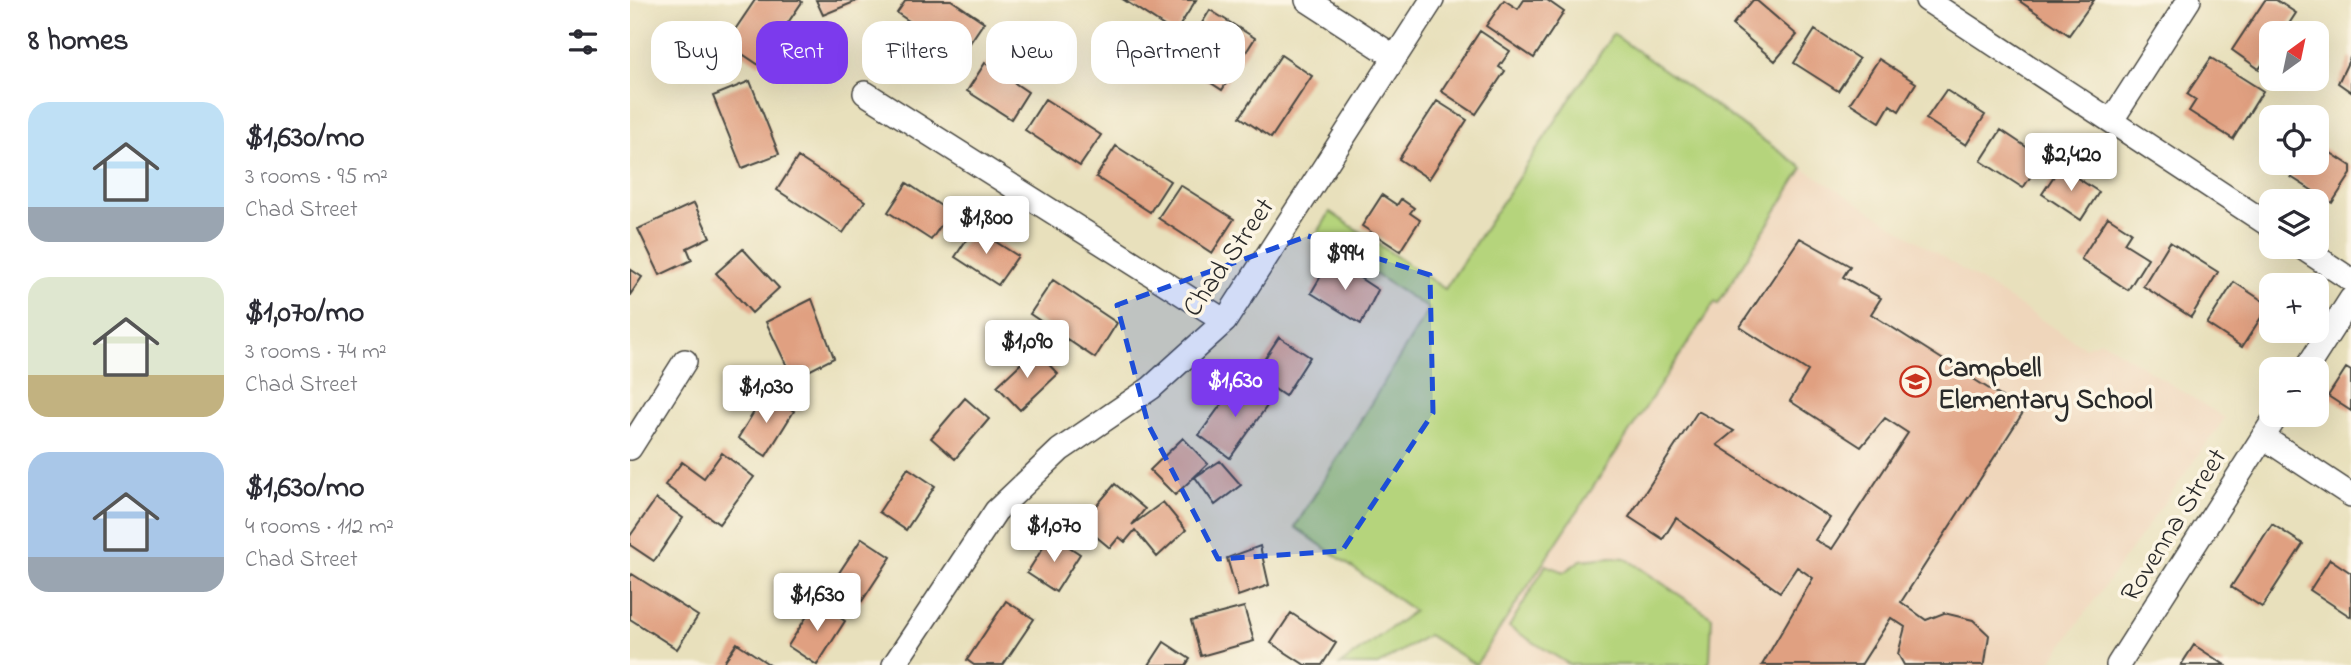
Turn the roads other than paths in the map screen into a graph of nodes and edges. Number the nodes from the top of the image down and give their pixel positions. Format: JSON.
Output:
{"nodes":[{"id":1,"x":1307,"y":0,"type":"edge"},
{"id":2,"x":1432,"y":0,"type":"edge"},
{"id":3,"x":1927,"y":0,"type":"edge"},
{"id":4,"x":2189,"y":0,"type":"edge"},
{"id":5,"x":1395,"y":57,"type":"junction"},
{"id":6,"x":865,"y":93,"type":"dead end"},
{"id":7,"x":2112,"y":120,"type":"junction"},
{"id":8,"x":2259,"y":218,"type":"edge"},
{"id":9,"x":2319,"y":259,"type":"edge"},
{"id":10,"x":2351,"y":280,"type":"edge"},
{"id":11,"x":2351,"y":299,"type":"edge"},
{"id":12,"x":1225,"y":321,"type":"junction"},
{"id":13,"x":2314,"y":357,"type":"edge"},
{"id":14,"x":685,"y":361,"type":"dead end"},
{"id":15,"x":2269,"y":427,"type":"edge"},
{"id":16,"x":2263,"y":437,"type":"junction"},
{"id":17,"x":630,"y":448,"type":"edge"},
{"id":18,"x":2351,"y":495,"type":"edge"},
{"id":19,"x":894,"y":665,"type":"edge"},
{"id":20,"x":2118,"y":665,"type":"edge"}],
"edges":[{"from":1,"to":5,"type":"street"},
{"from":2,"to":5,"type":"street","name":"Chad Street"},
{"from":3,"to":7,"type":"street"},
{"from":4,"to":7,"type":"street"},
{"from":5,"to":12,"type":"street","name":"Chad Street"},
{"from":6,"to":12,"type":"street"},
{"from":7,"to":8,"type":"street"},
{"from":9,"to":10,"type":"street"},
{"from":11,"to":13,"type":"street"},
{"from":12,"to":19,"type":"street","name":"Chad Street"},
{"from":14,"to":17,"type":"street"},
{"from":15,"to":16,"type":"street","name":"Rovenna Street"},
{"from":16,"to":18,"type":"street"},
{"from":16,"to":20,"type":"street","name":"Rovenna Street"}]}
